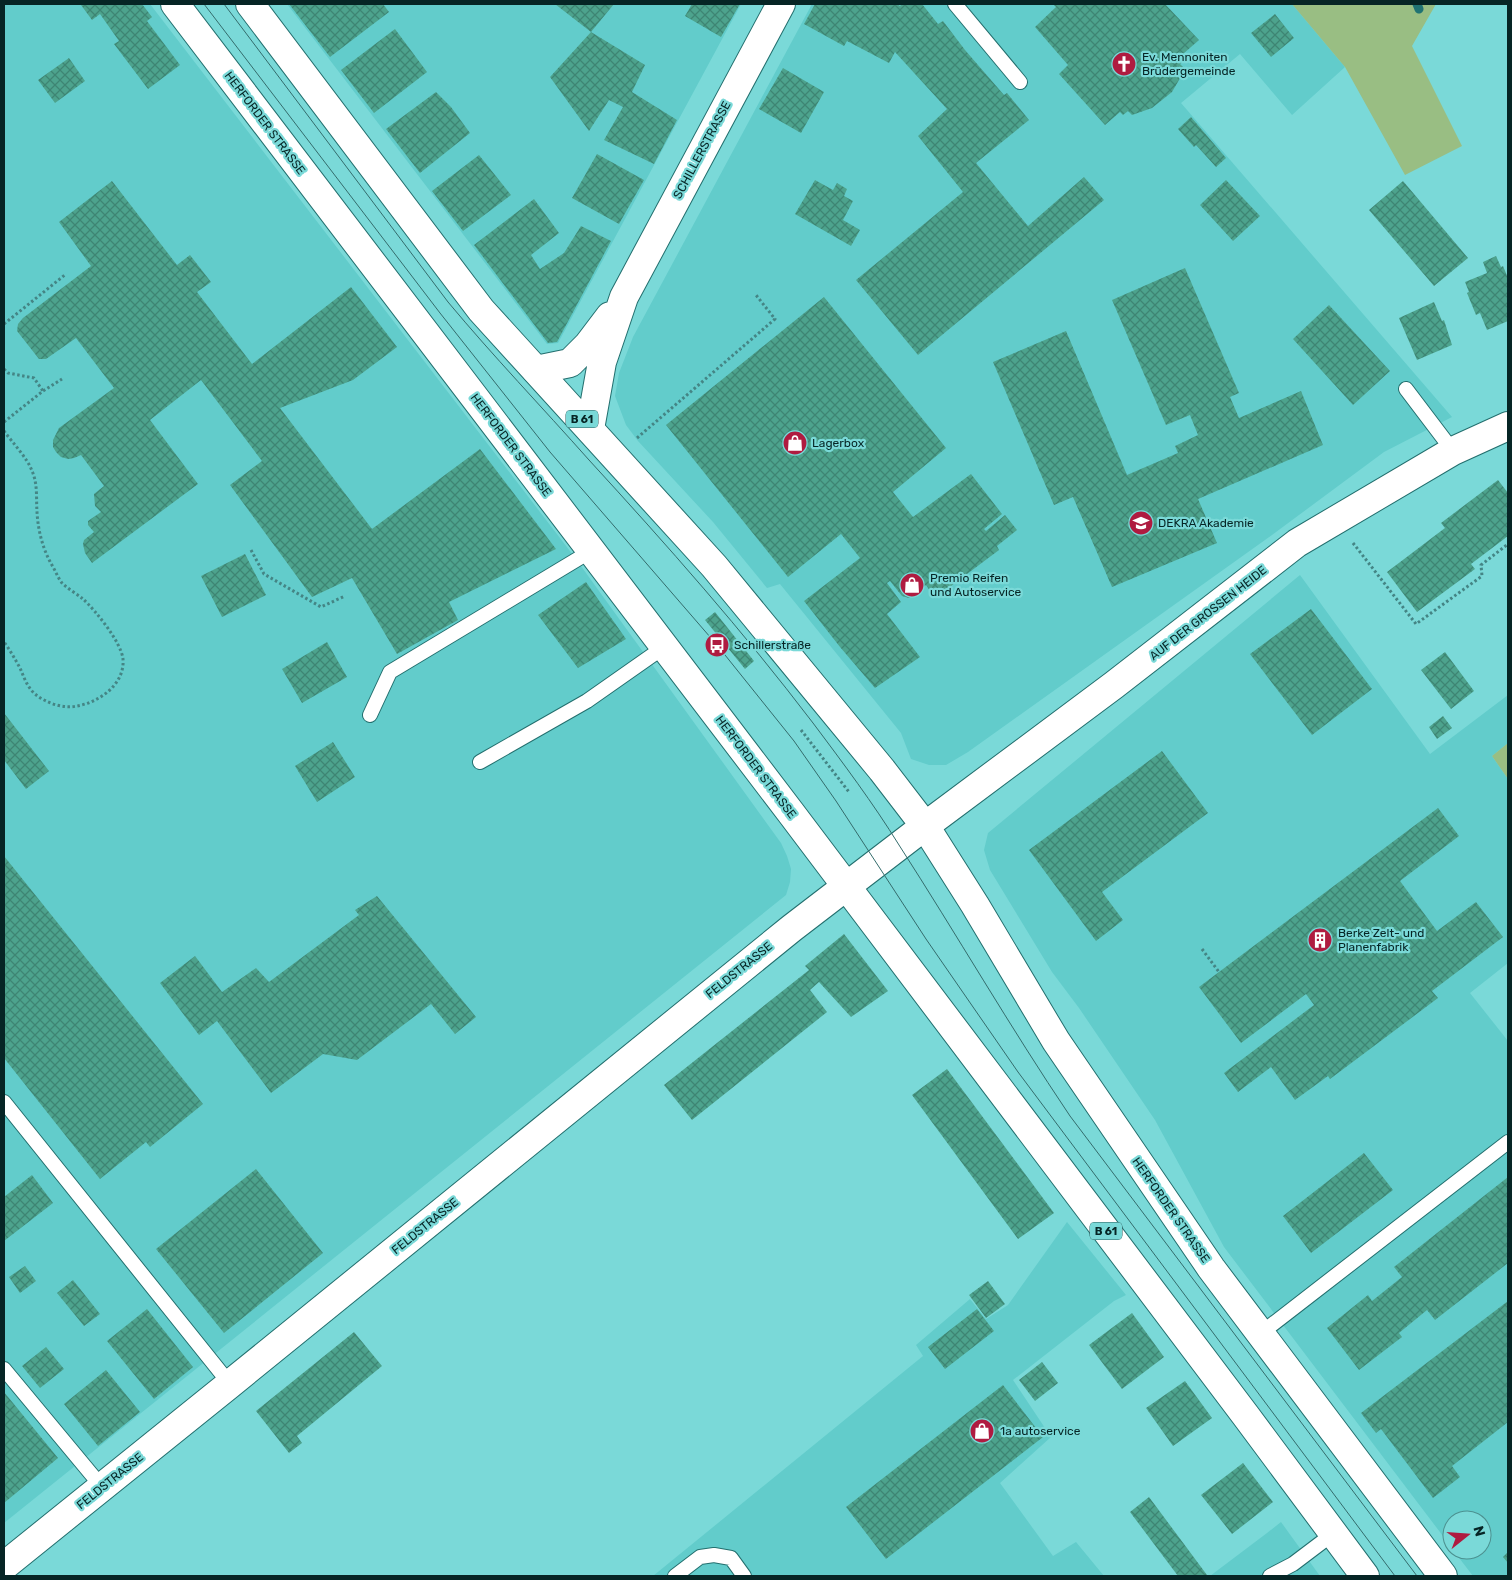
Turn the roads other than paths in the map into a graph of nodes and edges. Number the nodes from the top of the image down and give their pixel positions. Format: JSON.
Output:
{"nodes":[{"id":1,"x":175,"y":4,"type":"edge"},
{"id":2,"x":250,"y":4,"type":"edge"},
{"id":3,"x":781,"y":4,"type":"edge"},
{"id":4,"x":955,"y":4,"type":"edge"},
{"id":5,"x":1020,"y":82,"type":"dead end"},
{"id":6,"x":624,"y":297,"type":"junction"},
{"id":7,"x":536,"y":370,"type":"junction"},
{"id":8,"x":1406,"y":389,"type":"dead end"},
{"id":9,"x":1508,"y":426,"type":"edge"},
{"id":10,"x":590,"y":429,"type":"junction"},
{"id":11,"x":1453,"y":451,"type":"junction"},
{"id":12,"x":591,"y":551,"type":"junction"},
{"id":13,"x":664,"y":647,"type":"junction"},
{"id":14,"x":370,"y":714,"type":"dead end"},
{"id":15,"x":480,"y":762,"type":"dead end"},
{"id":16,"x":925,"y":826,"type":"junction"},
{"id":17,"x":846,"y":886,"type":"junction"},
{"id":18,"x":4,"y":1102,"type":"edge"},
{"id":19,"x":1508,"y":1142,"type":"edge"},
{"id":20,"x":1260,"y":1334,"type":"junction"},
{"id":21,"x":4,"y":1369,"type":"edge"},
{"id":22,"x":230,"y":1384,"type":"junction"},
{"id":23,"x":102,"y":1487,"type":"junction"},
{"id":24,"x":1334,"y":1533,"type":"junction"},
{"id":25,"x":4,"y":1566,"type":"edge"},
{"id":26,"x":675,"y":1576,"type":"edge"},
{"id":27,"x":744,"y":1576,"type":"edge"},
{"id":28,"x":1270,"y":1576,"type":"edge"},
{"id":29,"x":1366,"y":1576,"type":"edge"},
{"id":30,"x":1443,"y":1576,"type":"edge"}],
"edges":[{"from":1,"to":12,"type":"main road","name":"HERFORDER STRASSE","number":"B 61"},
{"from":2,"to":7,"type":"main road","name":"HERFORDER STRASSE","number":"B 61"},
{"from":3,"to":6,"type":"main road","name":"SCHILLERSTRASSE"},
{"from":4,"to":5,"type":"lane"},
{"from":6,"to":7,"type":"main road","name":"SCHILLERSTRASSE"},
{"from":6,"to":10,"type":"main road","name":"SCHILLERSTRASSE"},
{"from":7,"to":10,"type":"main road","name":"HERFORDER STRASSE","number":"B 61"},
{"from":8,"to":11,"type":"lane"},
{"from":9,"to":11,"type":"main road","name":"AUF DER GROSSEN HEIDE"},
{"from":10,"to":16,"type":"main road","name":"HERFORDER STRASSE","number":"B 61"},
{"from":11,"to":16,"type":"main road","name":"AUF DER GROSSEN HEIDE"},
{"from":12,"to":13,"type":"main road","name":"HERFORDER STRASSE","number":"B 61"},
{"from":12,"to":14,"type":"lane"},
{"from":13,"to":15,"type":"lane"},
{"from":13,"to":17,"type":"main road","name":"HERFORDER STRASSE","number":"B 61"},
{"from":16,"to":17,"type":"main road"},
{"from":16,"to":20,"type":"main road","name":"HERFORDER STRASSE","number":"B 61"},
{"from":17,"to":22,"type":"main road","name":"FELDSTRASSE"},
{"from":17,"to":24,"type":"main road","name":"HERFORDER STRASSE","number":"B 61"},
{"from":18,"to":22,"type":"lane"},
{"from":19,"to":20,"type":"lane"},
{"from":20,"to":30,"type":"main road","name":"HERFORDER STRASSE","number":"B 61"},
{"from":21,"to":23,"type":"lane"},
{"from":22,"to":23,"type":"main road","name":"FELDSTRASSE"},
{"from":23,"to":25,"type":"main road","name":"FELDSTRASSE"},
{"from":24,"to":28,"type":"lane"},
{"from":24,"to":29,"type":"main road","name":"HERFORDER STRASSE","number":"B 61"},
{"from":26,"to":27,"type":"lane"}]}
